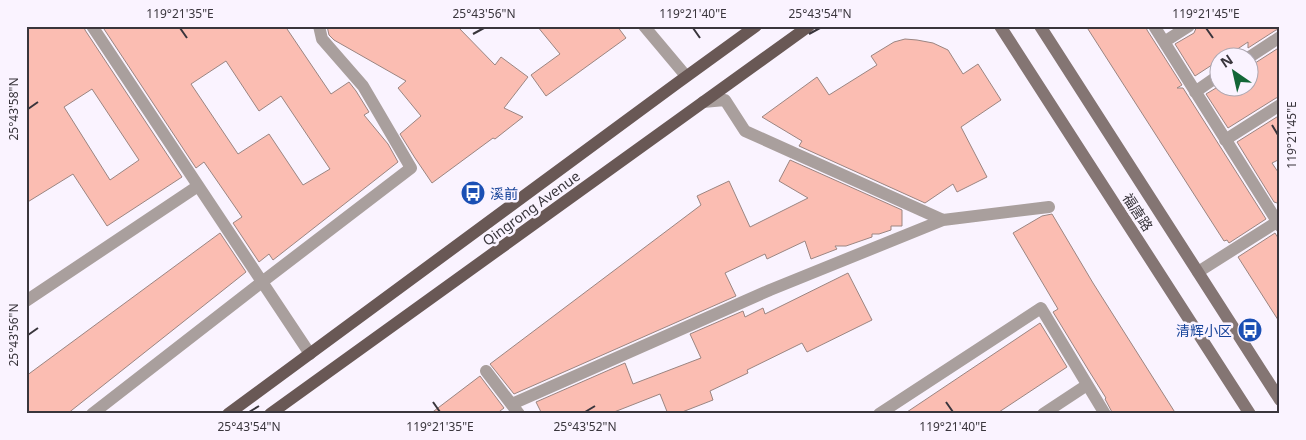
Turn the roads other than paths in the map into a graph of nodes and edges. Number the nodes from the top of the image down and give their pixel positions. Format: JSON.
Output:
{"nodes":[{"id":1,"x":92,"y":26,"type":"edge"},
{"id":2,"x":319,"y":26,"type":"edge"},
{"id":3,"x":644,"y":26,"type":"edge"},
{"id":4,"x":756,"y":26,"type":"edge"},
{"id":5,"x":809,"y":26,"type":"edge"},
{"id":6,"x":1000,"y":26,"type":"edge"},
{"id":7,"x":1040,"y":26,"type":"edge"},
{"id":8,"x":1154,"y":26,"type":"edge"},
{"id":9,"x":1189,"y":26,"type":"edge"},
{"id":10,"x":1280,"y":37,"type":"edge"},
{"id":11,"x":1164,"y":42,"type":"junction"},
{"id":12,"x":1258,"y":51,"type":"edge"},
{"id":13,"x":686,"y":76,"type":"junction"},
{"id":14,"x":1208,"y":83,"type":"edge"},
{"id":15,"x":1195,"y":92,"type":"junction"},
{"id":16,"x":703,"y":102,"type":"junction"},
{"id":17,"x":1280,"y":105,"type":"edge"},
{"id":18,"x":1225,"y":140,"type":"junction"},
{"id":19,"x":198,"y":186,"type":"junction"},
{"id":20,"x":1049,"y":207,"type":"dead end"},
{"id":21,"x":943,"y":220,"type":"junction"},
{"id":22,"x":1279,"y":223,"type":"edge"},
{"id":23,"x":1198,"y":272,"type":"junction"},
{"id":24,"x":262,"y":282,"type":"junction"},
{"id":25,"x":26,"y":301,"type":"edge"},
{"id":26,"x":310,"y":354,"type":"junction"},
{"id":27,"x":486,"y":371,"type":"dead end"},
{"id":28,"x":1087,"y":385,"type":"junction"},
{"id":29,"x":1280,"y":400,"type":"edge"},
{"id":30,"x":515,"y":409,"type":"edge"},
{"id":31,"x":92,"y":414,"type":"edge"},
{"id":32,"x":228,"y":414,"type":"edge"},
{"id":33,"x":270,"y":414,"type":"edge"},
{"id":34,"x":879,"y":414,"type":"edge"},
{"id":35,"x":1043,"y":414,"type":"edge"},
{"id":36,"x":1105,"y":414,"type":"edge"},
{"id":37,"x":1250,"y":414,"type":"edge"}],
"edges":[{"from":1,"to":19,"type":"street"},
{"from":2,"to":24,"type":"street"},
{"from":3,"to":13,"type":"street"},
{"from":4,"to":13,"type":"main road","name":"Qingrong Avenue"},
{"from":5,"to":16,"type":"main road","name":"Qingrong Avenue"},
{"from":6,"to":37,"type":"street","name":"福唐路"},
{"from":7,"to":23,"type":"street","name":"福唐路"},
{"from":8,"to":11,"type":"street"},
{"from":9,"to":11,"type":"street"},
{"from":10,"to":12,"type":"street"},
{"from":11,"to":15,"type":"street"},
{"from":13,"to":26,"type":"main road","name":"Qingrong Avenue"},
{"from":14,"to":15,"type":"street"},
{"from":15,"to":18,"type":"street"},
{"from":16,"to":21,"type":"street"},
{"from":16,"to":33,"type":"main road","name":"Qingrong Avenue"},
{"from":17,"to":18,"type":"street"},
{"from":18,"to":22,"type":"street"},
{"from":19,"to":24,"type":"street"},
{"from":19,"to":25,"type":"street"},
{"from":20,"to":21,"type":"street"},
{"from":21,"to":30,"type":"street"},
{"from":22,"to":23,"type":"street"},
{"from":23,"to":29,"type":"street","name":"福唐路"},
{"from":24,"to":26,"type":"street"},
{"from":24,"to":31,"type":"street"},
{"from":26,"to":32,"type":"main road","name":"Qingrong Avenue"},
{"from":27,"to":30,"type":"street"},
{"from":28,"to":34,"type":"street"},
{"from":28,"to":35,"type":"street"},
{"from":28,"to":36,"type":"street"}]}
